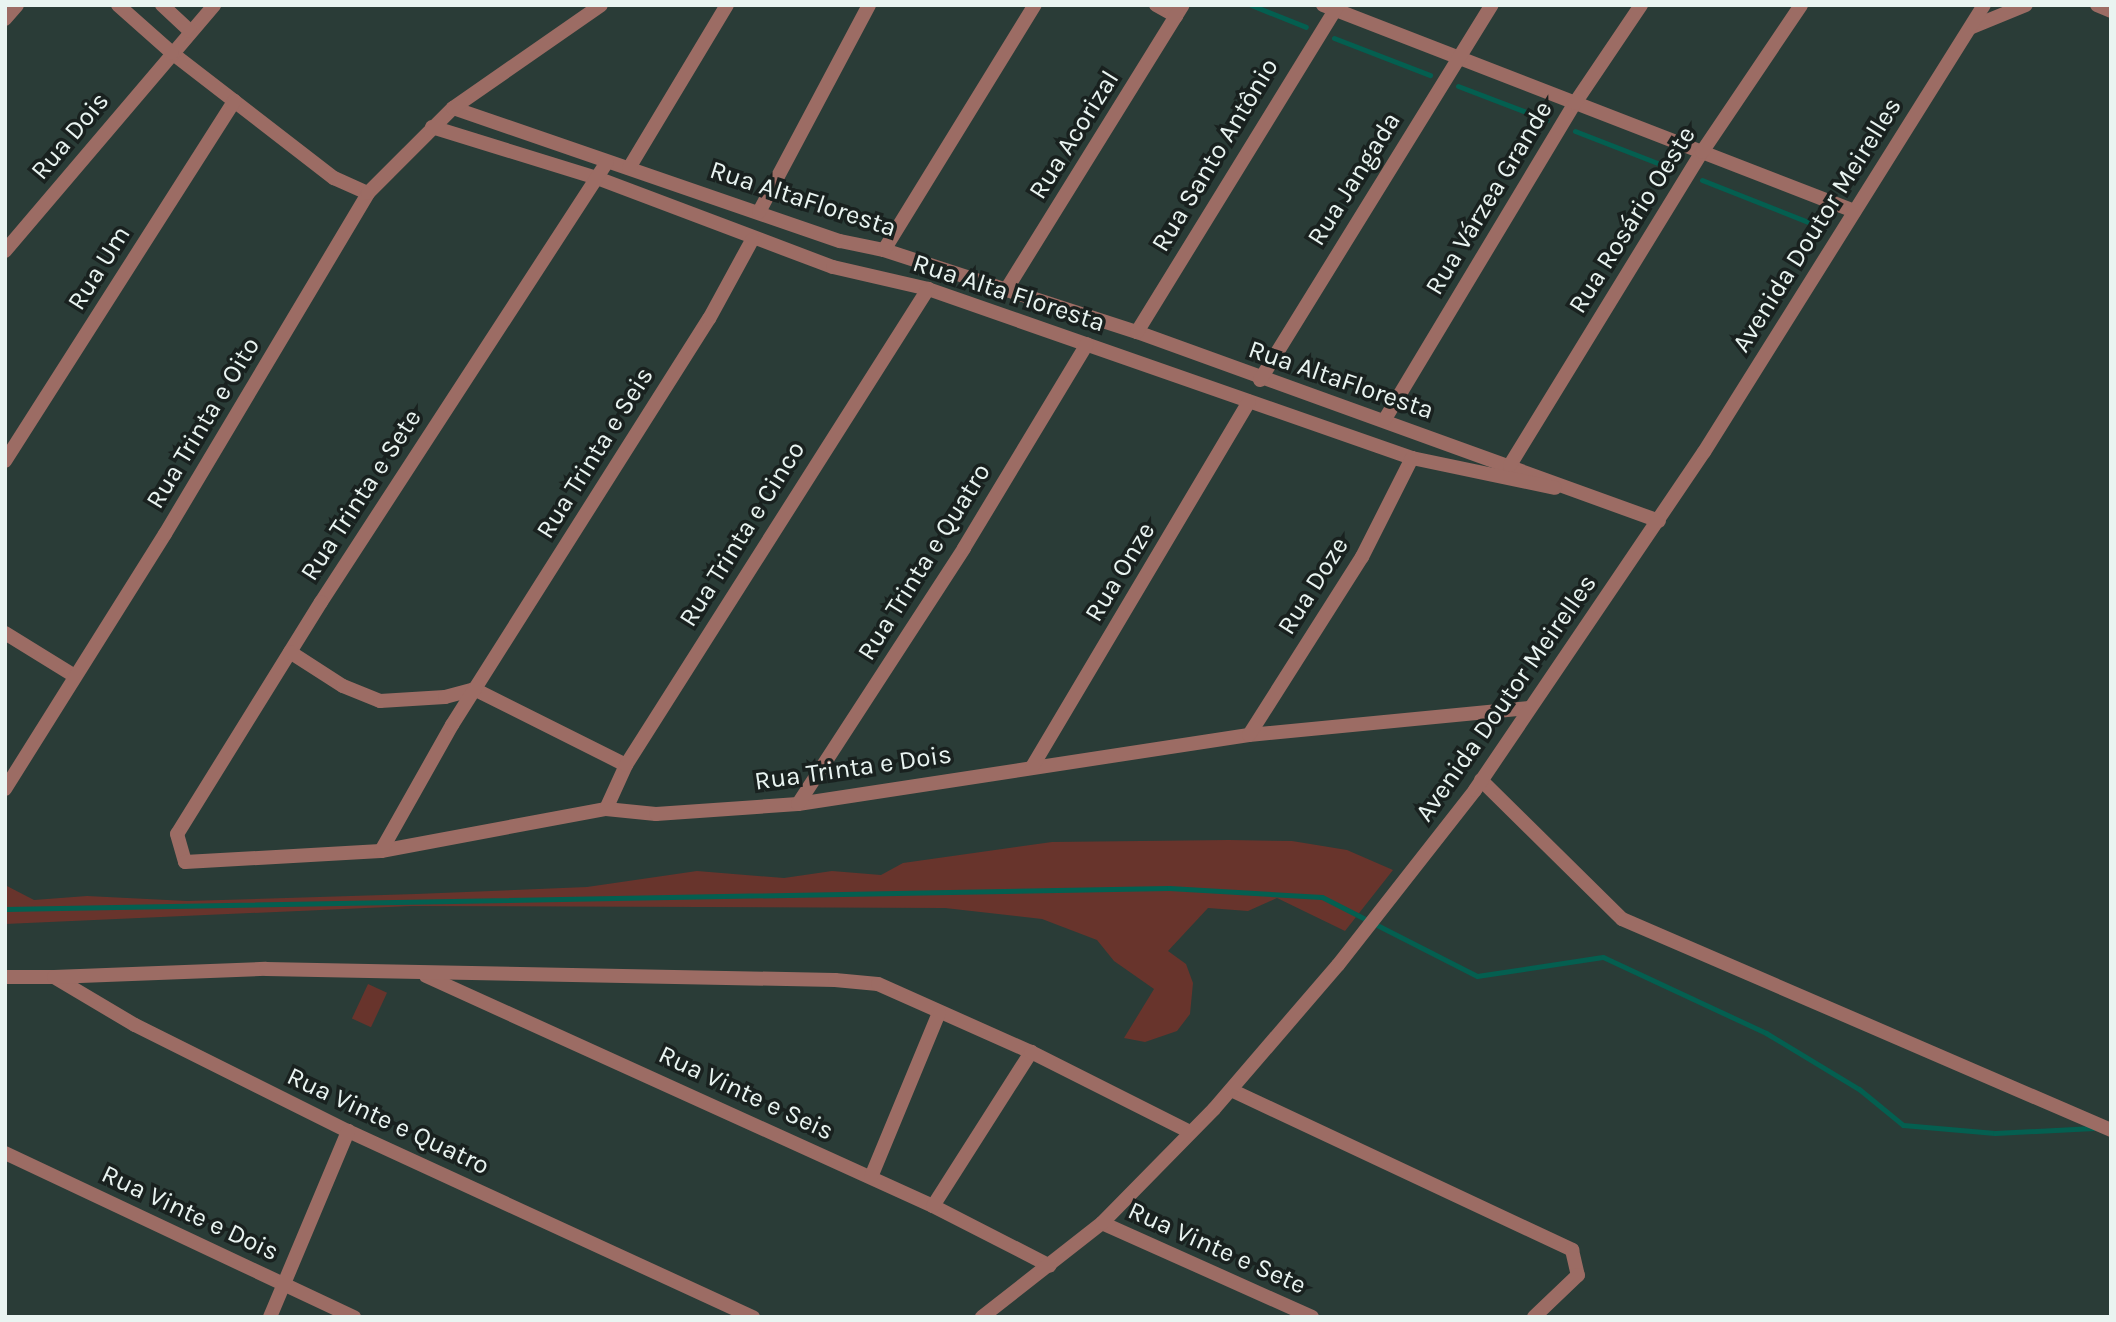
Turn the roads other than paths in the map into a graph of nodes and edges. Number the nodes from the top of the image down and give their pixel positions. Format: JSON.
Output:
{"nodes":[{"id":1,"x":17,"y":5,"type":"edge"},
{"id":2,"x":118,"y":5,"type":"edge"},
{"id":3,"x":162,"y":5,"type":"edge"},
{"id":4,"x":214,"y":5,"type":"edge"},
{"id":5,"x":601,"y":5,"type":"edge"},
{"id":6,"x":726,"y":5,"type":"edge"},
{"id":7,"x":869,"y":5,"type":"edge"},
{"id":8,"x":1035,"y":5,"type":"edge"},
{"id":9,"x":1156,"y":5,"type":"edge"},
{"id":10,"x":1492,"y":5,"type":"edge"},
{"id":11,"x":1641,"y":5,"type":"edge"},
{"id":12,"x":1801,"y":5,"type":"edge"},
{"id":13,"x":1984,"y":5,"type":"edge"},
{"id":14,"x":2026,"y":5,"type":"edge"},
{"id":15,"x":2097,"y":5,"type":"edge"},
{"id":16,"x":1332,"y":7,"type":"edge"},
{"id":17,"x":1179,"y":10,"type":"edge"},
{"id":18,"x":2111,"y":11,"type":"edge"},
{"id":19,"x":5,"y":19,"type":"edge"},
{"id":20,"x":1972,"y":27,"type":"junction"},
{"id":21,"x":190,"y":31,"type":"junction"},
{"id":22,"x":172,"y":53,"type":"junction"},
{"id":23,"x":1458,"y":58,"type":"junction"},
{"id":24,"x":234,"y":101,"type":"junction"},
{"id":25,"x":1575,"y":103,"type":"junction"},
{"id":26,"x":453,"y":108,"type":"junction"},
{"id":27,"x":432,"y":127,"type":"junction"},
{"id":28,"x":1702,"y":152,"type":"junction"},
{"id":29,"x":607,"y":162,"type":"junction"},
{"id":30,"x":629,"y":168,"type":"junction"},
{"id":31,"x":597,"y":178,"type":"junction"},
{"id":32,"x":368,"y":193,"type":"junction"},
{"id":33,"x":1854,"y":211,"type":"junction"},
{"id":34,"x":760,"y":212,"type":"junction"},
{"id":35,"x":752,"y":240,"type":"junction"},
{"id":36,"x":839,"y":241,"type":"junction"},
{"id":37,"x":884,"y":250,"type":"junction"},
{"id":38,"x":5,"y":251,"type":"edge"},
{"id":39,"x":833,"y":267,"type":"junction"},
{"id":40,"x":928,"y":289,"type":"junction"},
{"id":41,"x":1006,"y":290,"type":"junction"},
{"id":42,"x":1137,"y":332,"type":"junction"},
{"id":43,"x":1087,"y":344,"type":"junction"},
{"id":44,"x":1260,"y":380,"type":"junction"},
{"id":45,"x":1249,"y":401,"type":"junction"},
{"id":46,"x":1385,"y":419,"type":"junction"},
{"id":47,"x":1412,"y":458,"type":"junction"},
{"id":48,"x":5,"y":461,"type":"edge"},
{"id":49,"x":1510,"y":465,"type":"junction"},
{"id":50,"x":1574,"y":489,"type":"junction"},
{"id":51,"x":1659,"y":521,"type":"junction"},
{"id":52,"x":5,"y":633,"type":"edge"},
{"id":53,"x":290,"y":652,"type":"junction"},
{"id":54,"x":73,"y":675,"type":"junction"},
{"id":55,"x":474,"y":689,"type":"junction"},
{"id":56,"x":1529,"y":708,"type":"junction"},
{"id":57,"x":1249,"y":736,"type":"junction"},
{"id":58,"x":626,"y":765,"type":"junction"},
{"id":59,"x":1032,"y":767,"type":"junction"},
{"id":60,"x":1481,"y":780,"type":"junction"},
{"id":61,"x":5,"y":789,"type":"edge"},
{"id":62,"x":799,"y":804,"type":"junction"},
{"id":63,"x":606,"y":809,"type":"junction"},
{"id":64,"x":381,"y":850,"type":"junction"},
{"id":65,"x":185,"y":862,"type":"joint"},
{"id":66,"x":418,"y":972,"type":"junction"},
{"id":67,"x":5,"y":977,"type":"edge"},
{"id":68,"x":54,"y":977,"type":"junction"},
{"id":69,"x":939,"y":1013,"type":"junction"},
{"id":70,"x":1031,"y":1052,"type":"junction"},
{"id":71,"x":1231,"y":1090,"type":"junction"},
{"id":72,"x":2111,"y":1130,"type":"edge"},
{"id":73,"x":348,"y":1131,"type":"junction"},
{"id":74,"x":1190,"y":1132,"type":"junction"},
{"id":75,"x":5,"y":1153,"type":"edge"},
{"id":76,"x":871,"y":1177,"type":"junction"},
{"id":77,"x":933,"y":1206,"type":"junction"},
{"id":78,"x":1102,"y":1223,"type":"junction"},
{"id":79,"x":1050,"y":1266,"type":"junction"},
{"id":80,"x":285,"y":1284,"type":"junction"},
{"id":81,"x":270,"y":1317,"type":"edge"},
{"id":82,"x":355,"y":1317,"type":"edge"},
{"id":83,"x":753,"y":1317,"type":"edge"},
{"id":84,"x":982,"y":1317,"type":"edge"},
{"id":85,"x":1312,"y":1317,"type":"edge"},
{"id":86,"x":1534,"y":1317,"type":"edge"}],
"edges":[{"from":1,"to":19,"type":"street"},
{"from":2,"to":22,"type":"street"},
{"from":3,"to":21,"type":"street"},
{"from":4,"to":21,"type":"street"},
{"from":5,"to":26,"type":"street","name":"Rua Trinta e Oito"},
{"from":6,"to":30,"type":"street"},
{"from":7,"to":34,"type":"street"},
{"from":8,"to":37,"type":"street"},
{"from":9,"to":17,"type":"street"},
{"from":10,"to":23,"type":"street","name":"Rua Jangada"},
{"from":11,"to":25,"type":"street","name":"Rua Várzea Grande"},
{"from":12,"to":28,"type":"street","name":"Rua Rosário Oeste"},
{"from":13,"to":20,"type":"street","name":"Avenida Doutor Meirelles"},
{"from":14,"to":20,"type":"street"},
{"from":15,"to":18,"type":"street"},
{"from":16,"to":23,"type":"street"},
{"from":16,"to":42,"type":"street","name":"Rua Santo Antônio"},
{"from":17,"to":41,"type":"street","name":"Rua Acorizal"},
{"from":20,"to":33,"type":"street","name":"Avenida Doutor Meirelles"},
{"from":21,"to":22,"type":"street","name":"Rua Dois"},
{"from":22,"to":24,"type":"street"},
{"from":22,"to":38,"type":"street","name":"Rua Dois"},
{"from":23,"to":25,"type":"street"},
{"from":23,"to":44,"type":"street","name":"Rua Jangada"},
{"from":24,"to":32,"type":"street"},
{"from":24,"to":48,"type":"street","name":"Rua Um"},
{"from":25,"to":28,"type":"street"},
{"from":25,"to":46,"type":"street","name":"Rua Várzea Grande"},
{"from":26,"to":27,"type":"street","name":"Rua Trinta e Oito"},
{"from":26,"to":29,"type":"street","name":"Rua AltaFloresta"},
{"from":27,"to":31,"type":"street","name":"Rua Alta Floresta"},
{"from":27,"to":32,"type":"street","name":"Rua Trinta e Oito"},
{"from":28,"to":33,"type":"street"},
{"from":28,"to":49,"type":"street","name":"Rua Rosário Oeste"},
{"from":29,"to":30,"type":"street","name":"Rua AltaFloresta"},
{"from":29,"to":31,"type":"street","name":"Rua Trinta e Sete"},
{"from":30,"to":34,"type":"street","name":"Rua AltaFloresta"},
{"from":31,"to":35,"type":"street","name":"Rua Alta Floresta"},
{"from":31,"to":53,"type":"street","name":"Rua Trinta e Sete"},
{"from":32,"to":54,"type":"street","name":"Rua Trinta e Oito"},
{"from":33,"to":51,"type":"street","name":"Avenida Doutor Meirelles"},
{"from":34,"to":36,"type":"street","name":"Rua AltaFloresta"},
{"from":35,"to":39,"type":"street","name":"Rua Alta Floresta"},
{"from":35,"to":55,"type":"street","name":"Rua Trinta e Seis"},
{"from":36,"to":37,"type":"street","name":"Rua AltaFloresta"},
{"from":36,"to":39,"type":"street"},
{"from":37,"to":41,"type":"street","name":"Rua AltaFloresta"},
{"from":39,"to":40,"type":"street","name":"Rua Alta Floresta"},
{"from":40,"to":43,"type":"street","name":"Rua Alta Floresta"},
{"from":40,"to":58,"type":"street","name":"Rua Trinta e Cinco"},
{"from":41,"to":42,"type":"street","name":"Rua AltaFloresta"},
{"from":42,"to":44,"type":"street","name":"Rua AltaFloresta"},
{"from":43,"to":45,"type":"street","name":"Rua Alta Floresta"},
{"from":43,"to":62,"type":"street","name":"Rua Trinta e Quatro"},
{"from":44,"to":46,"type":"street","name":"Rua AltaFloresta"},
{"from":45,"to":47,"type":"street","name":"Rua Alta Floresta"},
{"from":45,"to":59,"type":"street","name":"Rua Onze"},
{"from":46,"to":49,"type":"street","name":"Rua AltaFloresta"},
{"from":47,"to":50,"type":"street","name":"Rua Alta Floresta"},
{"from":47,"to":57,"type":"street","name":"Rua Doze"},
{"from":49,"to":50,"type":"street","name":"Rua AltaFloresta"},
{"from":50,"to":51,"type":"street","name":"Rua AltaFloresta"},
{"from":51,"to":56,"type":"street","name":"Avenida Doutor Meirelles"},
{"from":52,"to":54,"type":"street"},
{"from":53,"to":55,"type":"street"},
{"from":53,"to":65,"type":"street","name":"Rua Trinta e Sete"},
{"from":54,"to":61,"type":"street","name":"Rua Trinta e Oito"},
{"from":55,"to":58,"type":"street"},
{"from":55,"to":64,"type":"street"},
{"from":56,"to":57,"type":"street","name":"Rua Trinta e Dois"},
{"from":56,"to":60,"type":"street","name":"Avenida Doutor Meirelles"},
{"from":57,"to":59,"type":"street","name":"Rua Trinta e Dois"},
{"from":58,"to":63,"type":"street","name":"Rua Trinta e Cinco"},
{"from":59,"to":62,"type":"street","name":"Rua Trinta e Dois"},
{"from":60,"to":71,"type":"street","name":"Avenida Doutor Meirelles"},
{"from":60,"to":72,"type":"street"},
{"from":62,"to":63,"type":"street","name":"Rua Trinta e Dois"},
{"from":63,"to":64,"type":"street","name":"Rua Trinta e Dois"},
{"from":64,"to":65,"type":"street","name":"Rua Trinta e Dois"},
{"from":66,"to":68,"type":"street"},
{"from":66,"to":69,"type":"street"},
{"from":66,"to":76,"type":"street","name":"Rua Vinte e Seis"},
{"from":67,"to":68,"type":"street"},
{"from":68,"to":73,"type":"street","name":"Rua Vinte e Quatro"},
{"from":69,"to":70,"type":"street"},
{"from":69,"to":76,"type":"street"},
{"from":70,"to":74,"type":"street"},
{"from":70,"to":77,"type":"street"},
{"from":71,"to":74,"type":"street","name":"Avenida Doutor Meirelles"},
{"from":71,"to":86,"type":"street"},
{"from":73,"to":80,"type":"street"},
{"from":73,"to":83,"type":"street","name":"Rua Vinte e Quatro"},
{"from":74,"to":78,"type":"street","name":"Avenida Doutor Meirelles"},
{"from":75,"to":80,"type":"street","name":"Rua Vinte e Dois"},
{"from":76,"to":77,"type":"street","name":"Rua Vinte e Seis"},
{"from":77,"to":79,"type":"street","name":"Rua Vinte e Seis"},
{"from":78,"to":79,"type":"street","name":"Avenida Doutor Meirelles"},
{"from":78,"to":85,"type":"street","name":"Rua Vinte e Sete"},
{"from":79,"to":84,"type":"street","name":"Avenida Doutor Meirelles"},
{"from":80,"to":81,"type":"street"},
{"from":80,"to":82,"type":"street","name":"Rua Vinte e Dois"}]}
